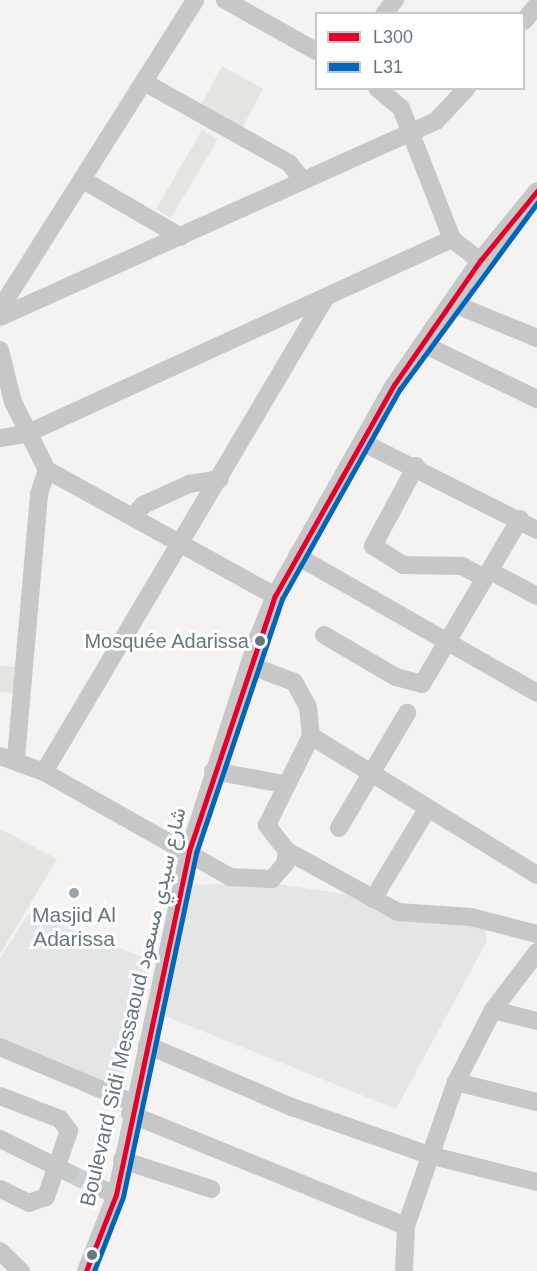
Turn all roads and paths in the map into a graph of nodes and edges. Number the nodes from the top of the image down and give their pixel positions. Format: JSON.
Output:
{"nodes":[{"id":1,"x":195,"y":0,"type":"edge"},
{"id":2,"x":225,"y":0,"type":"edge"},
{"id":3,"x":395,"y":0,"type":"edge"},
{"id":4,"x":537,"y":4,"type":"edge"},
{"id":5,"x":386,"y":12,"type":"edge"},
{"id":6,"x":525,"y":20,"type":"edge"},
{"id":7,"x":315,"y":50,"type":"edge"},
{"id":8,"x":144,"y":82,"type":"junction"},
{"id":9,"x":379,"y":90,"type":"edge"},
{"id":10,"x":465,"y":90,"type":"edge"},
{"id":11,"x":412,"y":132,"type":"junction"},
{"id":12,"x":302,"y":179,"type":"junction"},
{"id":13,"x":83,"y":180,"type":"junction"},
{"id":14,"x":537,"y":191,"type":"edge"},
{"id":15,"x":181,"y":237,"type":"junction"},
{"id":16,"x":452,"y":239,"type":"junction"},
{"id":17,"x":480,"y":261,"type":"junction"},
{"id":18,"x":324,"y":300,"type":"junction"},
{"id":19,"x":452,"y":303,"type":"junction"},
{"id":20,"x":0,"y":309,"type":"edge"},
{"id":21,"x":0,"y":317,"type":"edge"},
{"id":22,"x":537,"y":338,"type":"edge"},
{"id":23,"x":423,"y":344,"type":"junction"},
{"id":24,"x":0,"y":350,"type":"edge"},
{"id":25,"x":537,"y":399,"type":"edge"},
{"id":26,"x":27,"y":434,"type":"junction"},
{"id":27,"x":0,"y":438,"type":"edge"},
{"id":28,"x":362,"y":442,"type":"junction"},
{"id":29,"x":416,"y":466,"type":"junction"},
{"id":30,"x":47,"y":470,"type":"junction"},
{"id":31,"x":219,"y":479,"type":"junction"},
{"id":32,"x":132,"y":517,"type":"junction"},
{"id":33,"x":519,"y":519,"type":"junction"},
{"id":34,"x":537,"y":530,"type":"edge"},
{"id":35,"x":181,"y":544,"type":"junction"},
{"id":36,"x":297,"y":556,"type":"junction"},
{"id":37,"x":487,"y":574,"type":"junction"},
{"id":38,"x":275,"y":596,"type":"junction"},
{"id":39,"x":537,"y":596,"type":"edge"},
{"id":40,"x":324,"y":635,"type":"dead end"},
{"id":41,"x":448,"y":642,"type":"junction"},
{"id":42,"x":249,"y":665,"type":"junction"},
{"id":43,"x":537,"y":693,"type":"edge"},
{"id":44,"x":406,"y":713,"type":"dead end"},
{"id":45,"x":311,"y":736,"type":"junction"},
{"id":46,"x":8,"y":757,"type":"edge"},
{"id":47,"x":213,"y":771,"type":"junction"},
{"id":48,"x":44,"y":772,"type":"junction"},
{"id":49,"x":369,"y":776,"type":"junction"},
{"id":50,"x":284,"y":784,"type":"junction"},
{"id":51,"x":428,"y":808,"type":"junction"},
{"id":52,"x":339,"y":828,"type":"dead end"},
{"id":53,"x":189,"y":851,"type":"junction"},
{"id":54,"x":287,"y":851,"type":"junction"},
{"id":55,"x":537,"y":875,"type":"edge"},
{"id":56,"x":373,"y":899,"type":"junction"},
{"id":57,"x":537,"y":934,"type":"edge"},
{"id":58,"x":537,"y":952,"type":"edge"},
{"id":59,"x":493,"y":1010,"type":"junction"},
{"id":60,"x":537,"y":1021,"type":"edge"},
{"id":61,"x":147,"y":1045,"type":"junction"},
{"id":62,"x":0,"y":1047,"type":"edge"},
{"id":63,"x":456,"y":1082,"type":"junction"},
{"id":64,"x":0,"y":1096,"type":"edge"},
{"id":65,"x":537,"y":1101,"type":"edge"},
{"id":66,"x":131,"y":1109,"type":"junction"},
{"id":67,"x":0,"y":1139,"type":"edge"},
{"id":68,"x":429,"y":1155,"type":"junction"},
{"id":69,"x":122,"y":1160,"type":"junction"},
{"id":70,"x":63,"y":1170,"type":"junction"},
{"id":71,"x":537,"y":1182,"type":"edge"},
{"id":72,"x":98,"y":1187,"type":"tunnel mouth"},
{"id":73,"x":0,"y":1189,"type":"edge"},
{"id":74,"x":211,"y":1189,"type":"dead end"},
{"id":75,"x":116,"y":1195,"type":"junction"},
{"id":76,"x":406,"y":1226,"type":"junction"},
{"id":77,"x":0,"y":1251,"type":"edge"},
{"id":78,"x":21,"y":1271,"type":"edge"},
{"id":79,"x":86,"y":1271,"type":"edge"},
{"id":80,"x":404,"y":1271,"type":"edge"}],
"edges":[{"from":1,"to":8,"type":"street"},
{"from":2,"to":7,"type":"street"},
{"from":3,"to":5,"type":"street"},
{"from":4,"to":6,"type":"street"},
{"from":8,"to":12,"type":"street"},
{"from":8,"to":13,"type":"street"},
{"from":9,"to":11,"type":"street"},
{"from":10,"to":11,"type":"street"},
{"from":11,"to":12,"type":"street"},
{"from":11,"to":16,"type":"street"},
{"from":12,"to":15,"type":"street"},
{"from":13,"to":15,"type":"street"},
{"from":13,"to":20,"type":"street"},
{"from":14,"to":17,"type":"street","name":"Boulevard Sidi Messaoud شارع سيدي مسعود"},
{"from":15,"to":21,"type":"street"},
{"from":16,"to":17,"type":"street"},
{"from":16,"to":18,"type":"street"},
{"from":17,"to":19,"type":"street","name":"Boulevard Sidi Messaoud شارع سيدي مسعود"},
{"from":18,"to":26,"type":"street"},
{"from":18,"to":31,"type":"street"},
{"from":19,"to":22,"type":"street"},
{"from":19,"to":23,"type":"street","name":"Boulevard Sidi Messaoud شارع سيدي مسعود"},
{"from":23,"to":25,"type":"street"},
{"from":23,"to":28,"type":"street","name":"Boulevard Sidi Messaoud شارع سيدي مسعود"},
{"from":24,"to":26,"type":"street"},
{"from":26,"to":27,"type":"street"},
{"from":26,"to":30,"type":"street"},
{"from":28,"to":29,"type":"street"},
{"from":28,"to":36,"type":"street","name":"Boulevard Sidi Messaoud شارع سيدي مسعود"},
{"from":29,"to":33,"type":"street"},
{"from":29,"to":37,"type":"street"},
{"from":30,"to":32,"type":"street"},
{"from":30,"to":46,"type":"street"},
{"from":31,"to":32,"type":"street"},
{"from":31,"to":35,"type":"street"},
{"from":32,"to":35,"type":"street"},
{"from":33,"to":34,"type":"street"},
{"from":33,"to":37,"type":"street"},
{"from":35,"to":38,"type":"street"},
{"from":35,"to":48,"type":"street"},
{"from":36,"to":38,"type":"street","name":"Boulevard Sidi Messaoud شارع سيدي مسعود"},
{"from":36,"to":41,"type":"street"},
{"from":37,"to":39,"type":"street"},
{"from":37,"to":41,"type":"street"},
{"from":38,"to":42,"type":"street","name":"Boulevard Sidi Messaoud شارع سيدي مسعود"},
{"from":40,"to":41,"type":"street"},
{"from":41,"to":43,"type":"street"},
{"from":42,"to":45,"type":"street"},
{"from":42,"to":47,"type":"street","name":"Boulevard Sidi Messaoud شارع سيدي مسعود"},
{"from":44,"to":49,"type":"street"},
{"from":45,"to":49,"type":"street"},
{"from":45,"to":50,"type":"street"},
{"from":46,"to":48,"type":"street"},
{"from":47,"to":50,"type":"street"},
{"from":47,"to":53,"type":"street","name":"Boulevard Sidi Messaoud شارع سيدي مسعود"},
{"from":48,"to":53,"type":"street"},
{"from":49,"to":51,"type":"street"},
{"from":49,"to":52,"type":"street"},
{"from":50,"to":54,"type":"street"},
{"from":51,"to":55,"type":"street"},
{"from":51,"to":56,"type":"street"},
{"from":53,"to":54,"type":"street"},
{"from":53,"to":61,"type":"street","name":"Boulevard Sidi Messaoud شارع سيدي مسعود"},
{"from":54,"to":56,"type":"street"},
{"from":56,"to":57,"type":"street"},
{"from":58,"to":59,"type":"street"},
{"from":59,"to":60,"type":"street"},
{"from":59,"to":63,"type":"street"},
{"from":61,"to":66,"type":"street","name":"Boulevard Sidi Messaoud شارع سيدي مسعود"},
{"from":61,"to":68,"type":"street"},
{"from":62,"to":66,"type":"street"},
{"from":63,"to":65,"type":"street"},
{"from":63,"to":68,"type":"street"},
{"from":64,"to":70,"type":"street"},
{"from":66,"to":69,"type":"street","name":"Boulevard Sidi Messaoud شارع سيدي مسعود"},
{"from":66,"to":76,"type":"street"},
{"from":67,"to":70,"type":"street"},
{"from":68,"to":71,"type":"street"},
{"from":68,"to":76,"type":"street"},
{"from":69,"to":74,"type":"street"},
{"from":69,"to":75,"type":"street","name":"Boulevard Sidi Messaoud شارع سيدي مسعود"},
{"from":70,"to":73,"type":"street"},
{"from":72,"to":75,"type":"street"},
{"from":75,"to":79,"type":"street","name":"Boulevard Sidi Messaoud شارع سيدي مسعود"},
{"from":76,"to":80,"type":"street"},
{"from":77,"to":78,"type":"street"}]}
